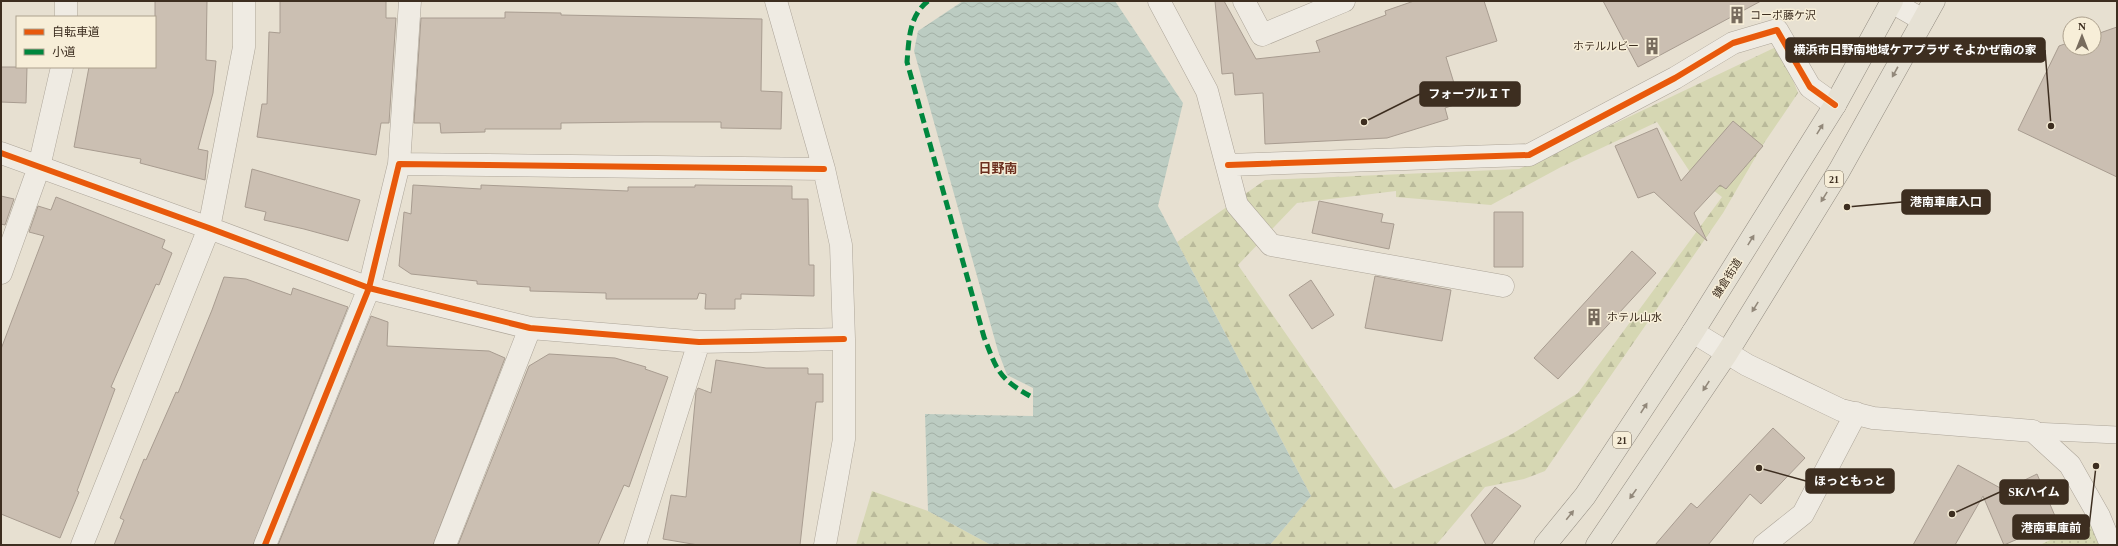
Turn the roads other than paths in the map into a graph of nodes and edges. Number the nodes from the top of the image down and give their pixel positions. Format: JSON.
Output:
{"nodes":[{"id":1,"x":66,"y":1,"type":"edge"},
{"id":2,"x":244,"y":1,"type":"edge"},
{"id":3,"x":410,"y":1,"type":"edge"},
{"id":4,"x":776,"y":1,"type":"edge"},
{"id":5,"x":1159,"y":1,"type":"edge"},
{"id":6,"x":1244,"y":1,"type":"edge"},
{"id":7,"x":1344,"y":1,"type":"edge"},
{"id":8,"x":1891,"y":1,"type":"edge"},
{"id":9,"x":1934,"y":1,"type":"edge"},
{"id":10,"x":66,"y":16,"type":"edge"},
{"id":11,"x":1924,"y":20,"type":"junction"},
{"id":12,"x":62,"y":68,"type":"edge"},
{"id":13,"x":1835,"y":105,"type":"junction"},
{"id":14,"x":1,"y":153,"type":"edge"},
{"id":15,"x":399,"y":164,"type":"junction"},
{"id":16,"x":1228,"y":165,"type":"junction"},
{"id":17,"x":39,"y":167,"type":"junction"},
{"id":18,"x":824,"y":169,"type":"junction"},
{"id":19,"x":209,"y":228,"type":"junction"},
{"id":20,"x":1,"y":273,"type":"edge"},
{"id":21,"x":1503,"y":286,"type":"dead end"},
{"id":22,"x":369,"y":288,"type":"junction"},
{"id":23,"x":530,"y":328,"type":"junction"},
{"id":24,"x":1693,"y":332,"type":"junction"},
{"id":25,"x":844,"y":339,"type":"junction"},
{"id":26,"x":699,"y":342,"type":"junction"},
{"id":27,"x":1727,"y":353,"type":"junction"},
{"id":28,"x":1856,"y":413,"type":"junction"},
{"id":29,"x":2033,"y":431,"type":"junction"},
{"id":30,"x":2117,"y":435,"type":"edge"},
{"id":31,"x":82,"y":545,"type":"edge"},
{"id":32,"x":265,"y":545,"type":"edge"},
{"id":33,"x":445,"y":545,"type":"edge"},
{"id":34,"x":635,"y":545,"type":"edge"},
{"id":35,"x":824,"y":545,"type":"edge"},
{"id":36,"x":1546,"y":545,"type":"edge"},
{"id":37,"x":1598,"y":545,"type":"edge"},
{"id":38,"x":1764,"y":545,"type":"edge"},
{"id":39,"x":2111,"y":545,"type":"edge"}],
"edges":[{"from":1,"to":10,"type":"street"},
{"from":2,"to":19,"type":"street"},
{"from":3,"to":15,"type":"street"},
{"from":4,"to":18,"type":"street"},
{"from":5,"to":16,"type":"street"},
{"from":6,"to":7,"type":"street"},
{"from":8,"to":11,"type":"street"},
{"from":8,"to":13,"type":"main road","name":"鎌倉街道","number":"21"},
{"from":9,"to":11,"type":"main road","number":"21"},
{"from":11,"to":27,"type":"main road","number":"21","one_way":true},
{"from":12,"to":17,"type":"street"},
{"from":13,"to":16,"type":"street"},
{"from":24,"to":13,"type":"main road","name":"鎌倉街道","number":"21","one_way":true},
{"from":14,"to":17,"type":"street"},
{"from":15,"to":18,"type":"street"},
{"from":15,"to":22,"type":"street"},
{"from":16,"to":21,"type":"street"},
{"from":17,"to":19,"type":"street"},
{"from":17,"to":20,"type":"street"},
{"from":18,"to":25,"type":"street"},
{"from":19,"to":22,"type":"street"},
{"from":19,"to":31,"type":"street"},
{"from":22,"to":23,"type":"street"},
{"from":22,"to":32,"type":"street"},
{"from":23,"to":26,"type":"street"},
{"from":23,"to":33,"type":"street"},
{"from":24,"to":27,"type":"street"},
{"from":36,"to":24,"type":"main road","name":"鎌倉街道","number":"21","one_way":true},
{"from":25,"to":26,"type":"street"},
{"from":25,"to":35,"type":"street"},
{"from":26,"to":34,"type":"street"},
{"from":27,"to":28,"type":"street"},
{"from":27,"to":37,"type":"main road","number":"21","one_way":true},
{"from":28,"to":29,"type":"street"},
{"from":28,"to":38,"type":"street"},
{"from":29,"to":30,"type":"lane"},
{"from":29,"to":39,"type":"street"}]}
